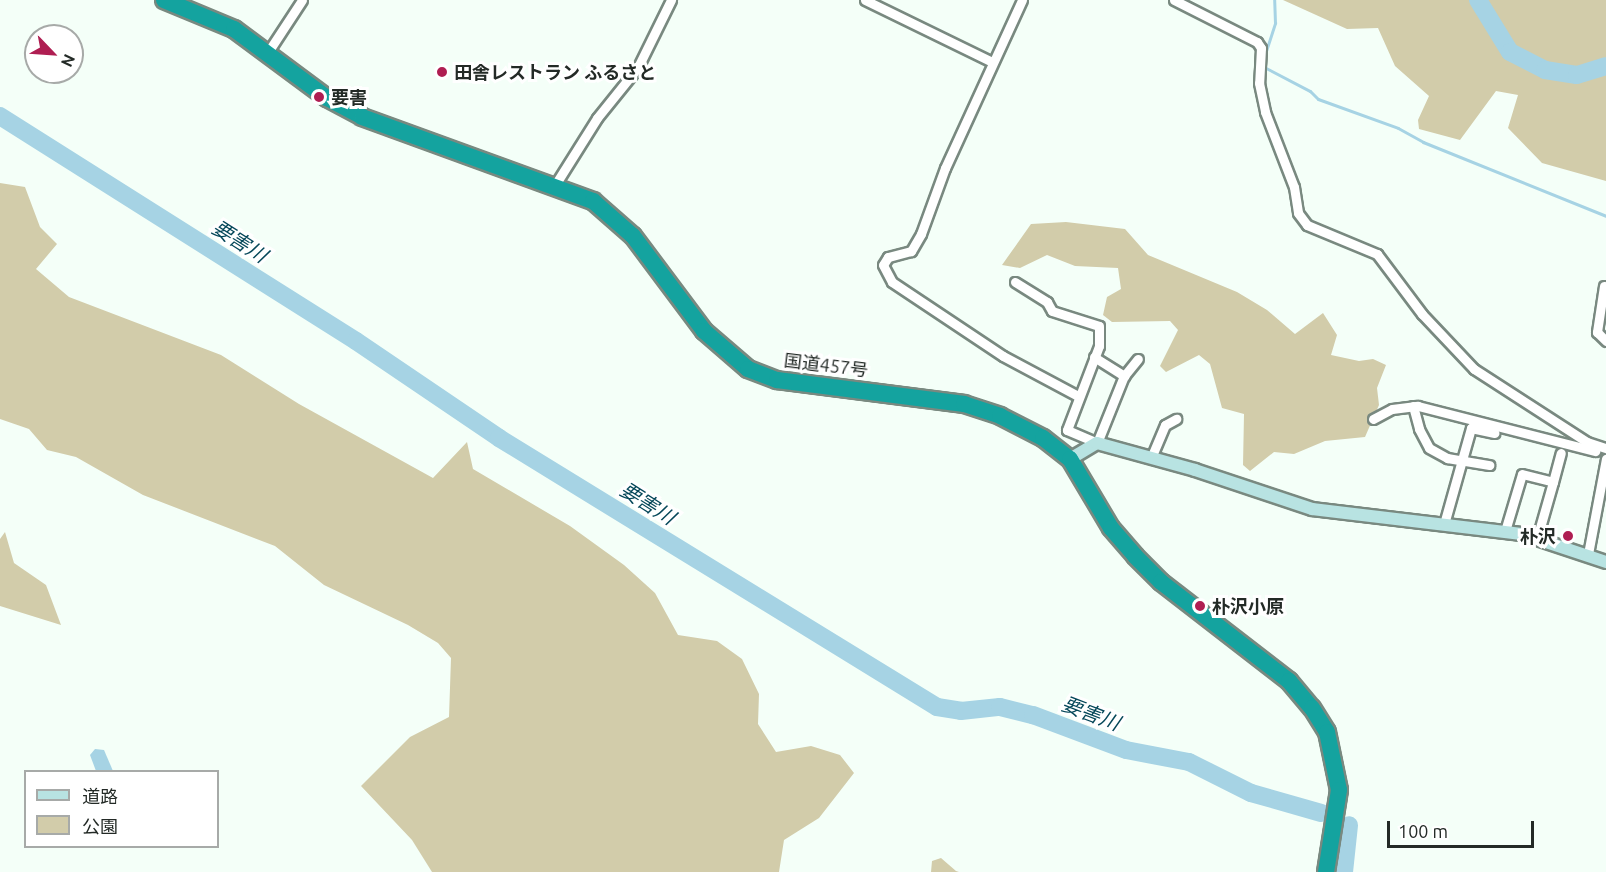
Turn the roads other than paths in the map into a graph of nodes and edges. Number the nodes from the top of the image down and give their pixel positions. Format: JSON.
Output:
{"nodes":[{"id":1,"x":164,"y":0,"type":"edge"},
{"id":2,"x":302,"y":0,"type":"edge"},
{"id":3,"x":671,"y":0,"type":"edge"},
{"id":4,"x":865,"y":0,"type":"edge"},
{"id":5,"x":1022,"y":0,"type":"edge"},
{"id":6,"x":1174,"y":0,"type":"edge"},
{"id":7,"x":268,"y":52,"type":"junction"},
{"id":8,"x":992,"y":62,"type":"junction"},
{"id":9,"x":555,"y":185,"type":"junction"},
{"id":10,"x":1015,"y":282,"type":"dead end"},
{"id":11,"x":1604,"y":286,"type":"dead end"},
{"id":12,"x":1606,"y":341,"type":"edge"},
{"id":13,"x":1094,"y":357,"type":"junction"},
{"id":14,"x":1138,"y":359,"type":"dead end"},
{"id":15,"x":1124,"y":376,"type":"junction"},
{"id":16,"x":1078,"y":396,"type":"junction"},
{"id":17,"x":1413,"y":406,"type":"junction"},
{"id":18,"x":1176,"y":419,"type":"dead end"},
{"id":19,"x":1373,"y":419,"type":"dead end"},
{"id":20,"x":1494,"y":433,"type":"dead end"},
{"id":21,"x":1097,"y":443,"type":"junction"},
{"id":22,"x":1606,"y":448,"type":"edge"},
{"id":23,"x":1561,"y":453,"type":"dead end"},
{"id":24,"x":1606,"y":454,"type":"edge"},
{"id":25,"x":1151,"y":458,"type":"junction"},
{"id":26,"x":1070,"y":459,"type":"junction"},
{"id":27,"x":1606,"y":459,"type":"edge"},
{"id":28,"x":1460,"y":460,"type":"junction"},
{"id":29,"x":1489,"y":465,"type":"dead end"},
{"id":30,"x":1553,"y":482,"type":"junction"},
{"id":31,"x":1444,"y":524,"type":"junction"},
{"id":32,"x":1504,"y":531,"type":"junction"},
{"id":33,"x":1538,"y":538,"type":"junction"},
{"id":34,"x":1588,"y":554,"type":"junction"},
{"id":35,"x":1606,"y":562,"type":"edge"},
{"id":36,"x":1326,"y":872,"type":"edge"}],
"edges":[{"from":1,"to":7,"type":"highway","name":"国道457号"},
{"from":2,"to":7,"type":"street"},
{"from":3,"to":9,"type":"street"},
{"from":4,"to":8,"type":"street"},
{"from":5,"to":8,"type":"street"},
{"from":6,"to":22,"type":"street"},
{"from":7,"to":9,"type":"highway","name":"国道457号"},
{"from":8,"to":16,"type":"street"},
{"from":9,"to":26,"type":"highway","name":"国道457号"},
{"from":10,"to":13,"type":"street"},
{"from":11,"to":12,"type":"street"},
{"from":13,"to":15,"type":"street"},
{"from":13,"to":16,"type":"street"},
{"from":14,"to":15,"type":"street"},
{"from":15,"to":21,"type":"street"},
{"from":16,"to":21,"type":"street"},
{"from":17,"to":19,"type":"street"},
{"from":17,"to":24,"type":"street"},
{"from":17,"to":28,"type":"street"},
{"from":18,"to":25,"type":"street"},
{"from":20,"to":28,"type":"street"},
{"from":21,"to":25,"type":"street"},
{"from":21,"to":26,"type":"street"},
{"from":23,"to":30,"type":"street"},
{"from":25,"to":31,"type":"street"},
{"from":26,"to":36,"type":"highway","name":"国道457号"},
{"from":27,"to":34,"type":"street"},
{"from":28,"to":29,"type":"street"},
{"from":28,"to":31,"type":"street"},
{"from":30,"to":32,"type":"street"},
{"from":30,"to":33,"type":"street"},
{"from":31,"to":32,"type":"street"},
{"from":32,"to":33,"type":"street"},
{"from":33,"to":34,"type":"street"},
{"from":34,"to":35,"type":"street"}]}
